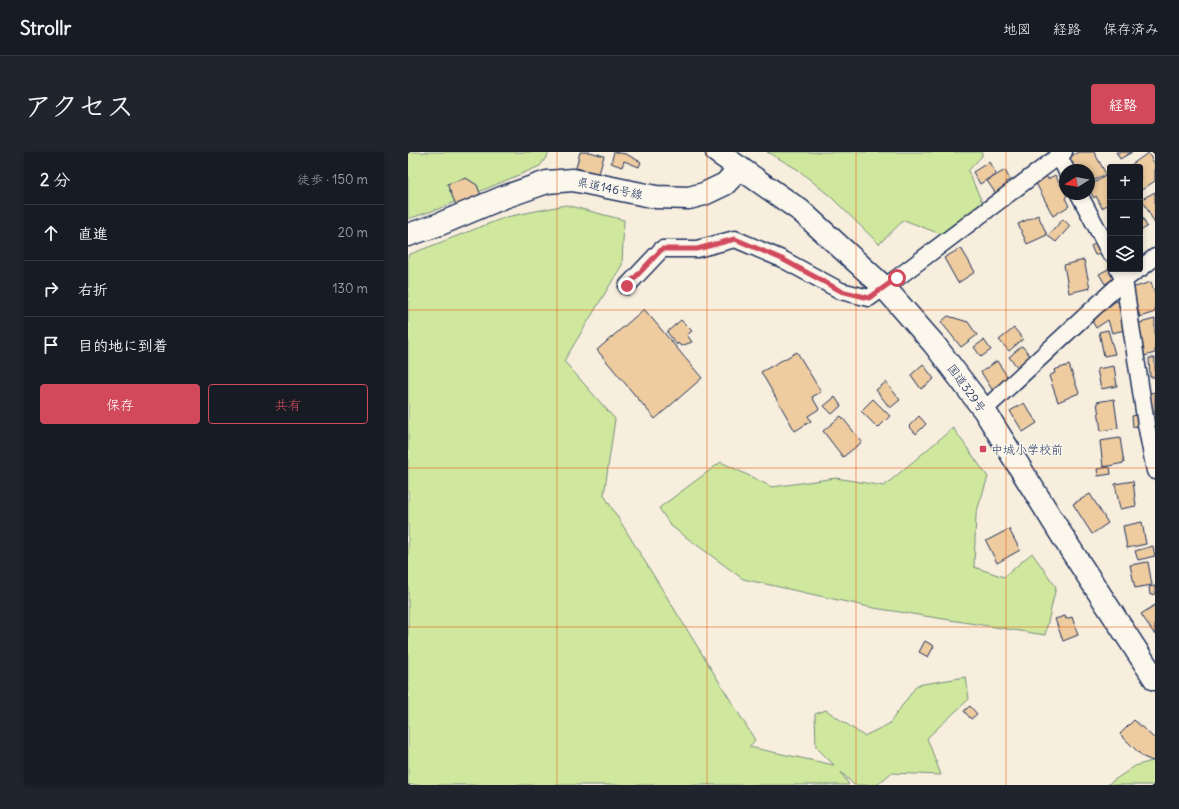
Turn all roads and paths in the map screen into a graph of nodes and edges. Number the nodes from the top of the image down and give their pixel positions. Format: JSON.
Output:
{"nodes":[{"id":1,"x":717,"y":152,"type":"edge"},
{"id":2,"x":1063,"y":159,"type":"edge"},
{"id":3,"x":740,"y":168,"type":"junction"},
{"id":4,"x":1082,"y":200,"type":"edge"},
{"id":5,"x":408,"y":235,"type":"edge"},
{"id":6,"x":1107,"y":247,"type":"edge"},
{"id":7,"x":1155,"y":257,"type":"edge"},
{"id":8,"x":1143,"y":267,"type":"edge"},
{"id":9,"x":1121,"y":275,"type":"edge"},
{"id":10,"x":627,"y":286,"type":"dead end"},
{"id":11,"x":884,"y":287,"type":"junction"},
{"id":12,"x":984,"y":410,"type":"junction"},
{"id":13,"x":1155,"y":471,"type":"edge"},
{"id":14,"x":1155,"y":679,"type":"edge"}],
"edges":[{"from":1,"to":3,"type":"main road","name":"国道329号"},
{"from":2,"to":11,"type":"street"},
{"from":3,"to":5,"type":"main road","name":"県道146号線"},
{"from":3,"to":11,"type":"main road","name":"国道329号"},
{"from":4,"to":6,"type":"street"},
{"from":7,"to":8,"type":"street"},
{"from":9,"to":12,"type":"street"},
{"from":9,"to":13,"type":"street"},
{"from":10,"to":11,"type":"street"},
{"from":11,"to":12,"type":"main road","name":"国道329号"},
{"from":12,"to":14,"type":"main road","name":"国道329号"}]}
